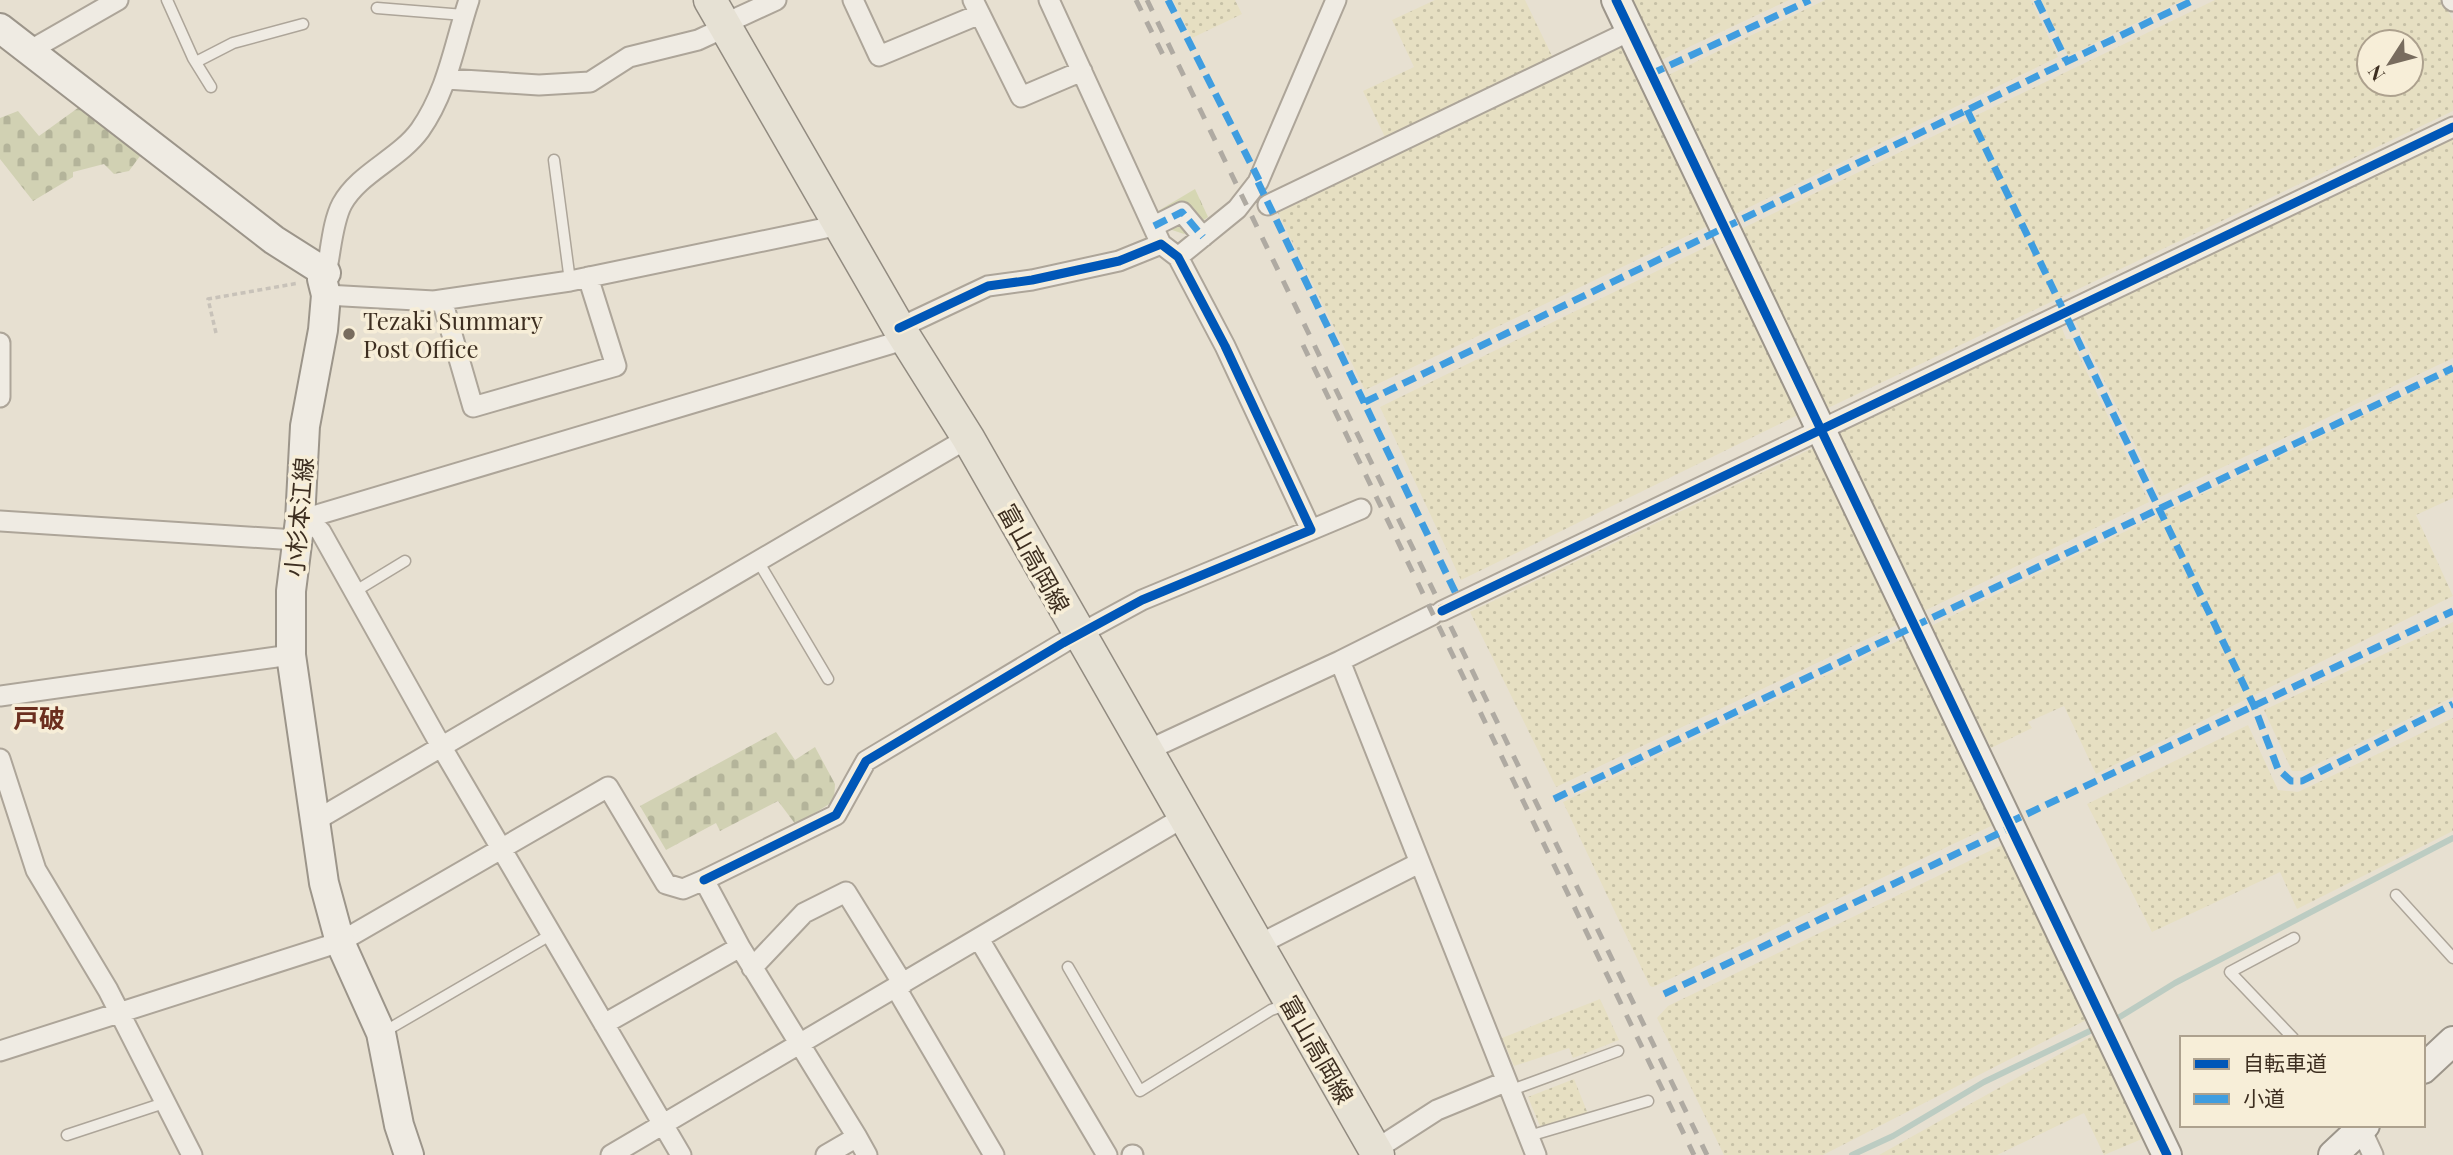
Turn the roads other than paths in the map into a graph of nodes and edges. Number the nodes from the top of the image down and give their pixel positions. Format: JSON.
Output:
{"nodes":[{"id":1,"x":118,"y":0,"type":"edge"},
{"id":2,"x":167,"y":0,"type":"edge"},
{"id":3,"x":776,"y":0,"type":"edge"},
{"id":4,"x":853,"y":0,"type":"edge"},
{"id":5,"x":1049,"y":0,"type":"edge"},
{"id":6,"x":1336,"y":0,"type":"edge"},
{"id":7,"x":1616,"y":0,"type":"edge"},
{"id":8,"x":976,"y":7,"type":"edge"},
{"id":9,"x":377,"y":8,"type":"dead end"},
{"id":10,"x":467,"y":8,"type":"edge"},
{"id":11,"x":720,"y":17,"type":"edge"},
{"id":12,"x":303,"y":24,"type":"dead end"},
{"id":13,"x":0,"y":29,"type":"edge"},
{"id":14,"x":1630,"y":31,"type":"junction"},
{"id":15,"x":29,"y":51,"type":"junction"},
{"id":16,"x":196,"y":62,"type":"junction"},
{"id":17,"x":1082,"y":71,"type":"junction"},
{"id":18,"x":447,"y":79,"type":"junction"},
{"id":19,"x":211,"y":88,"type":"dead end"},
{"id":20,"x":2453,"y":127,"type":"edge"},
{"id":21,"x":554,"y":160,"type":"dead end"},
{"id":22,"x":1268,"y":205,"type":"dead end"},
{"id":23,"x":840,"y":225,"type":"junction"},
{"id":24,"x":1157,"y":235,"type":"junction"},
{"id":25,"x":1203,"y":237,"type":"junction"},
{"id":26,"x":1178,"y":257,"type":"junction"},
{"id":27,"x":579,"y":279,"type":"junction"},
{"id":28,"x":325,"y":282,"type":"junction"},
{"id":29,"x":442,"y":300,"type":"junction"},
{"id":30,"x":903,"y":333,"type":"junction"},
{"id":31,"x":1,"y":347,"type":"edge"},
{"id":32,"x":0,"y":397,"type":"edge"},
{"id":33,"x":1821,"y":432,"type":"junction"},
{"id":34,"x":968,"y":438,"type":"junction"},
{"id":35,"x":1361,"y":509,"type":"dead end"},
{"id":36,"x":0,"y":521,"type":"edge"},
{"id":37,"x":298,"y":530,"type":"junction"},
{"id":38,"x":1311,"y":530,"type":"junction"},
{"id":39,"x":405,"y":561,"type":"dead end"},
{"id":40,"x":758,"y":561,"type":"junction"},
{"id":41,"x":353,"y":592,"type":"junction"},
{"id":42,"x":1079,"y":636,"type":"junction"},
{"id":43,"x":291,"y":655,"type":"junction"},
{"id":44,"x":1340,"y":661,"type":"junction"},
{"id":45,"x":828,"y":679,"type":"dead end"},
{"id":46,"x":0,"y":696,"type":"edge"},
{"id":47,"x":441,"y":746,"type":"junction"},
{"id":48,"x":1146,"y":751,"type":"junction"},
{"id":49,"x":0,"y":759,"type":"edge"},
{"id":50,"x":1184,"y":817,"type":"junction"},
{"id":51,"x":313,"y":822,"type":"junction"},
{"id":52,"x":503,"y":848,"type":"junction"},
{"id":53,"x":1419,"y":863,"type":"junction"},
{"id":54,"x":704,"y":880,"type":"junction"},
{"id":55,"x":2396,"y":895,"type":"dead end"},
{"id":56,"x":552,"y":934,"type":"junction"},
{"id":57,"x":2294,"y":938,"type":"dead end"},
{"id":58,"x":979,"y":939,"type":"junction"},
{"id":59,"x":340,"y":942,"type":"junction"},
{"id":60,"x":1258,"y":945,"type":"junction"},
{"id":61,"x":740,"y":947,"type":"junction"},
{"id":62,"x":2453,"y":958,"type":"edge"},
{"id":63,"x":1068,"y":967,"type":"dead end"},
{"id":64,"x":752,"y":968,"type":"junction"},
{"id":65,"x":899,"y":986,"type":"junction"},
{"id":66,"x":1292,"y":1002,"type":"junction"},
{"id":67,"x":118,"y":1014,"type":"junction"},
{"id":68,"x":604,"y":1024,"type":"junction"},
{"id":69,"x":382,"y":1033,"type":"junction"},
{"id":70,"x":2291,"y":1036,"type":"edge"},
{"id":71,"x":2453,"y":1041,"type":"edge"},
{"id":72,"x":800,"y":1043,"type":"junction"},
{"id":73,"x":0,"y":1051,"type":"edge"},
{"id":74,"x":1618,"y":1051,"type":"dead end"},
{"id":75,"x":2425,"y":1067,"type":"edge"},
{"id":76,"x":1507,"y":1087,"type":"junction"},
{"id":77,"x":1648,"y":1101,"type":"dead end"},
{"id":78,"x":164,"y":1103,"type":"junction"},
{"id":79,"x":665,"y":1125,"type":"junction"},
{"id":80,"x":2363,"y":1127,"type":"edge"},
{"id":81,"x":67,"y":1135,"type":"dead end"},
{"id":82,"x":857,"y":1136,"type":"junction"},
{"id":83,"x":1533,"y":1146,"type":"edge"},
{"id":84,"x":1377,"y":1152,"type":"edge"},
{"id":85,"x":192,"y":1155,"type":"edge"},
{"id":86,"x":410,"y":1155,"type":"edge"},
{"id":87,"x":611,"y":1155,"type":"edge"},
{"id":88,"x":681,"y":1155,"type":"edge"},
{"id":89,"x":825,"y":1155,"type":"edge"},
{"id":90,"x":867,"y":1155,"type":"edge"},
{"id":91,"x":994,"y":1155,"type":"edge"},
{"id":92,"x":1107,"y":1155,"type":"edge"},
{"id":93,"x":2167,"y":1155,"type":"edge"},
{"id":94,"x":2333,"y":1155,"type":"edge"},
{"id":95,"x":2373,"y":1155,"type":"edge"}],
"edges":[{"from":1,"to":15,"type":"street"},
{"from":2,"to":16,"type":"lane"},
{"from":3,"to":11,"type":"street"},
{"from":4,"to":8,"type":"street"},
{"from":5,"to":17,"type":"street"},
{"from":6,"to":25,"type":"street"},
{"from":7,"to":14,"type":"street"},
{"from":8,"to":17,"type":"street"},
{"from":9,"to":10,"type":"lane"},
{"from":10,"to":18,"type":"street"},
{"from":11,"to":18,"type":"street"},
{"from":11,"to":23,"type":"main road","name":"富山高岡線"},
{"from":12,"to":16,"type":"lane"},
{"from":13,"to":15,"type":"street"},
{"from":14,"to":22,"type":"street"},
{"from":14,"to":33,"type":"street"},
{"from":15,"to":28,"type":"street"},
{"from":16,"to":19,"type":"lane"},
{"from":17,"to":24,"type":"street"},
{"from":18,"to":28,"type":"street"},
{"from":20,"to":33,"type":"street"},
{"from":21,"to":27,"type":"lane"},
{"from":23,"to":27,"type":"street"},
{"from":23,"to":30,"type":"main road","name":"富山高岡線"},
{"from":24,"to":25,"type":"street"},
{"from":24,"to":26,"type":"street"},
{"from":24,"to":30,"type":"street"},
{"from":25,"to":26,"type":"street"},
{"from":26,"to":38,"type":"street"},
{"from":27,"to":29,"type":"street"},
{"from":27,"to":29,"type":"street"},
{"from":28,"to":29,"type":"street"},
{"from":28,"to":37,"type":"street","name":"小杉本江線"},
{"from":30,"to":34,"type":"main road","name":"富山高岡線"},
{"from":30,"to":37,"type":"street"},
{"from":31,"to":32,"type":"street"},
{"from":33,"to":44,"type":"street"},
{"from":33,"to":93,"type":"street"},
{"from":34,"to":40,"type":"street"},
{"from":34,"to":42,"type":"main road","name":"富山高岡線"},
{"from":35,"to":38,"type":"street"},
{"from":36,"to":37,"type":"street"},
{"from":37,"to":41,"type":"street"},
{"from":37,"to":43,"type":"street","name":"小杉本江線"},
{"from":38,"to":42,"type":"street"},
{"from":39,"to":41,"type":"lane"},
{"from":40,"to":45,"type":"lane"},
{"from":40,"to":47,"type":"street"},
{"from":41,"to":47,"type":"street"},
{"from":42,"to":48,"type":"main road","name":"富山高岡線"},
{"from":42,"to":54,"type":"street"},
{"from":43,"to":46,"type":"street"},
{"from":43,"to":51,"type":"street","name":"小杉本江線"},
{"from":44,"to":48,"type":"street"},
{"from":44,"to":53,"type":"street"},
{"from":47,"to":51,"type":"street"},
{"from":47,"to":52,"type":"street"},
{"from":48,"to":50,"type":"main road","name":"富山高岡線"},
{"from":49,"to":67,"type":"street"},
{"from":50,"to":58,"type":"street"},
{"from":50,"to":60,"type":"main road","name":"富山高岡線"},
{"from":51,"to":59,"type":"street","name":"小杉本江線"},
{"from":52,"to":54,"type":"street"},
{"from":52,"to":56,"type":"street"},
{"from":52,"to":59,"type":"street"},
{"from":53,"to":60,"type":"street"},
{"from":53,"to":76,"type":"street"},
{"from":54,"to":61,"type":"street"},
{"from":55,"to":62,"type":"lane"},
{"from":56,"to":68,"type":"street"},
{"from":56,"to":69,"type":"lane"},
{"from":57,"to":70,"type":"lane"},
{"from":58,"to":65,"type":"street"},
{"from":58,"to":92,"type":"street"},
{"from":59,"to":67,"type":"street"},
{"from":59,"to":69,"type":"street","name":"小杉本江線"},
{"from":60,"to":66,"type":"main road","name":"富山高岡線"},
{"from":61,"to":64,"type":"street"},
{"from":61,"to":68,"type":"street"},
{"from":63,"to":66,"type":"lane"},
{"from":64,"to":65,"type":"street"},
{"from":64,"to":72,"type":"street"},
{"from":65,"to":72,"type":"street"},
{"from":65,"to":91,"type":"street"},
{"from":66,"to":84,"type":"main road","name":"富山高岡線"},
{"from":67,"to":73,"type":"street"},
{"from":67,"to":78,"type":"street"},
{"from":68,"to":79,"type":"street"},
{"from":69,"to":86,"type":"street","name":"小杉本江線"},
{"from":71,"to":75,"type":"street"},
{"from":72,"to":79,"type":"street"},
{"from":72,"to":82,"type":"street"},
{"from":74,"to":76,"type":"lane"},
{"from":76,"to":83,"type":"street"},
{"from":76,"to":84,"type":"street"},
{"from":77,"to":83,"type":"lane"},
{"from":78,"to":81,"type":"lane"},
{"from":78,"to":85,"type":"street"},
{"from":79,"to":87,"type":"street"},
{"from":79,"to":88,"type":"street"},
{"from":80,"to":94,"type":"street"},
{"from":80,"to":95,"type":"street"},
{"from":82,"to":89,"type":"street"},
{"from":82,"to":90,"type":"street"}]}
